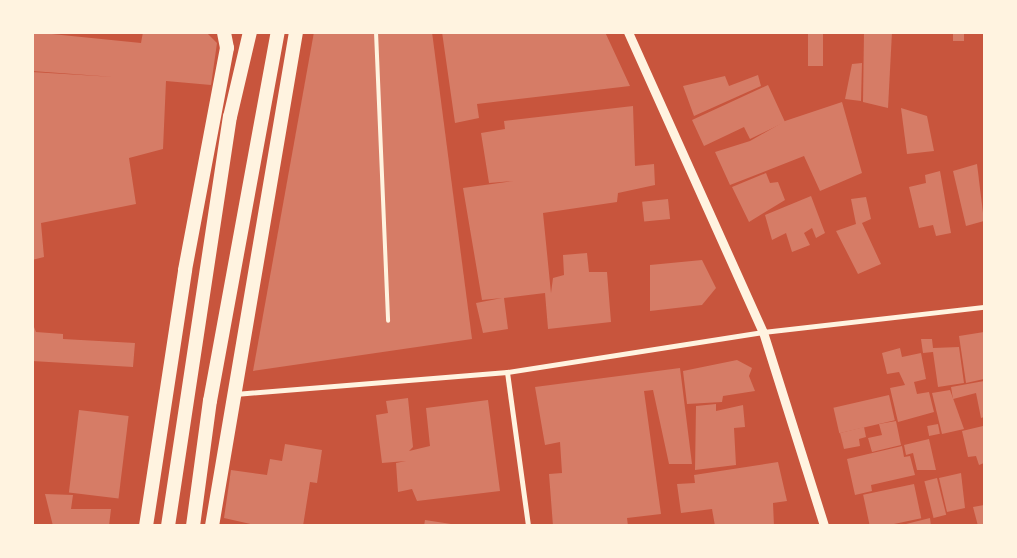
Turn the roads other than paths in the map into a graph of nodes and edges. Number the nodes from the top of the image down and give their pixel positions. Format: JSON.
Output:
{"nodes":[{"id":1,"x":224,"y":32,"type":"edge"},
{"id":2,"x":250,"y":32,"type":"edge"},
{"id":3,"x":278,"y":32,"type":"edge"},
{"id":4,"x":296,"y":32,"type":"edge"},
{"id":5,"x":376,"y":32,"type":"edge"},
{"id":6,"x":628,"y":32,"type":"edge"},
{"id":7,"x":984,"y":307,"type":"edge"},
{"id":8,"x":388,"y":321,"type":"dead end"},
{"id":9,"x":763,"y":332,"type":"junction"},
{"id":10,"x":506,"y":372,"type":"junction"},
{"id":11,"x":231,"y":395,"type":"junction"},
{"id":12,"x":146,"y":526,"type":"edge"},
{"id":13,"x":168,"y":526,"type":"edge"},
{"id":14,"x":193,"y":526,"type":"edge"},
{"id":15,"x":212,"y":526,"type":"edge"},
{"id":16,"x":528,"y":526,"type":"edge"},
{"id":17,"x":824,"y":526,"type":"edge"}],
"edges":[{"from":1,"to":12,"type":"highway"},
{"from":2,"to":13,"type":"highway"},
{"from":3,"to":14,"type":"highway"},
{"from":4,"to":11,"type":"highway"},
{"from":5,"to":8,"type":"lane"},
{"from":6,"to":9,"type":"street"},
{"from":7,"to":9,"type":"street"},
{"from":9,"to":10,"type":"street"},
{"from":9,"to":17,"type":"street"},
{"from":10,"to":11,"type":"street"},
{"from":10,"to":16,"type":"street"},
{"from":11,"to":15,"type":"highway"}]}
